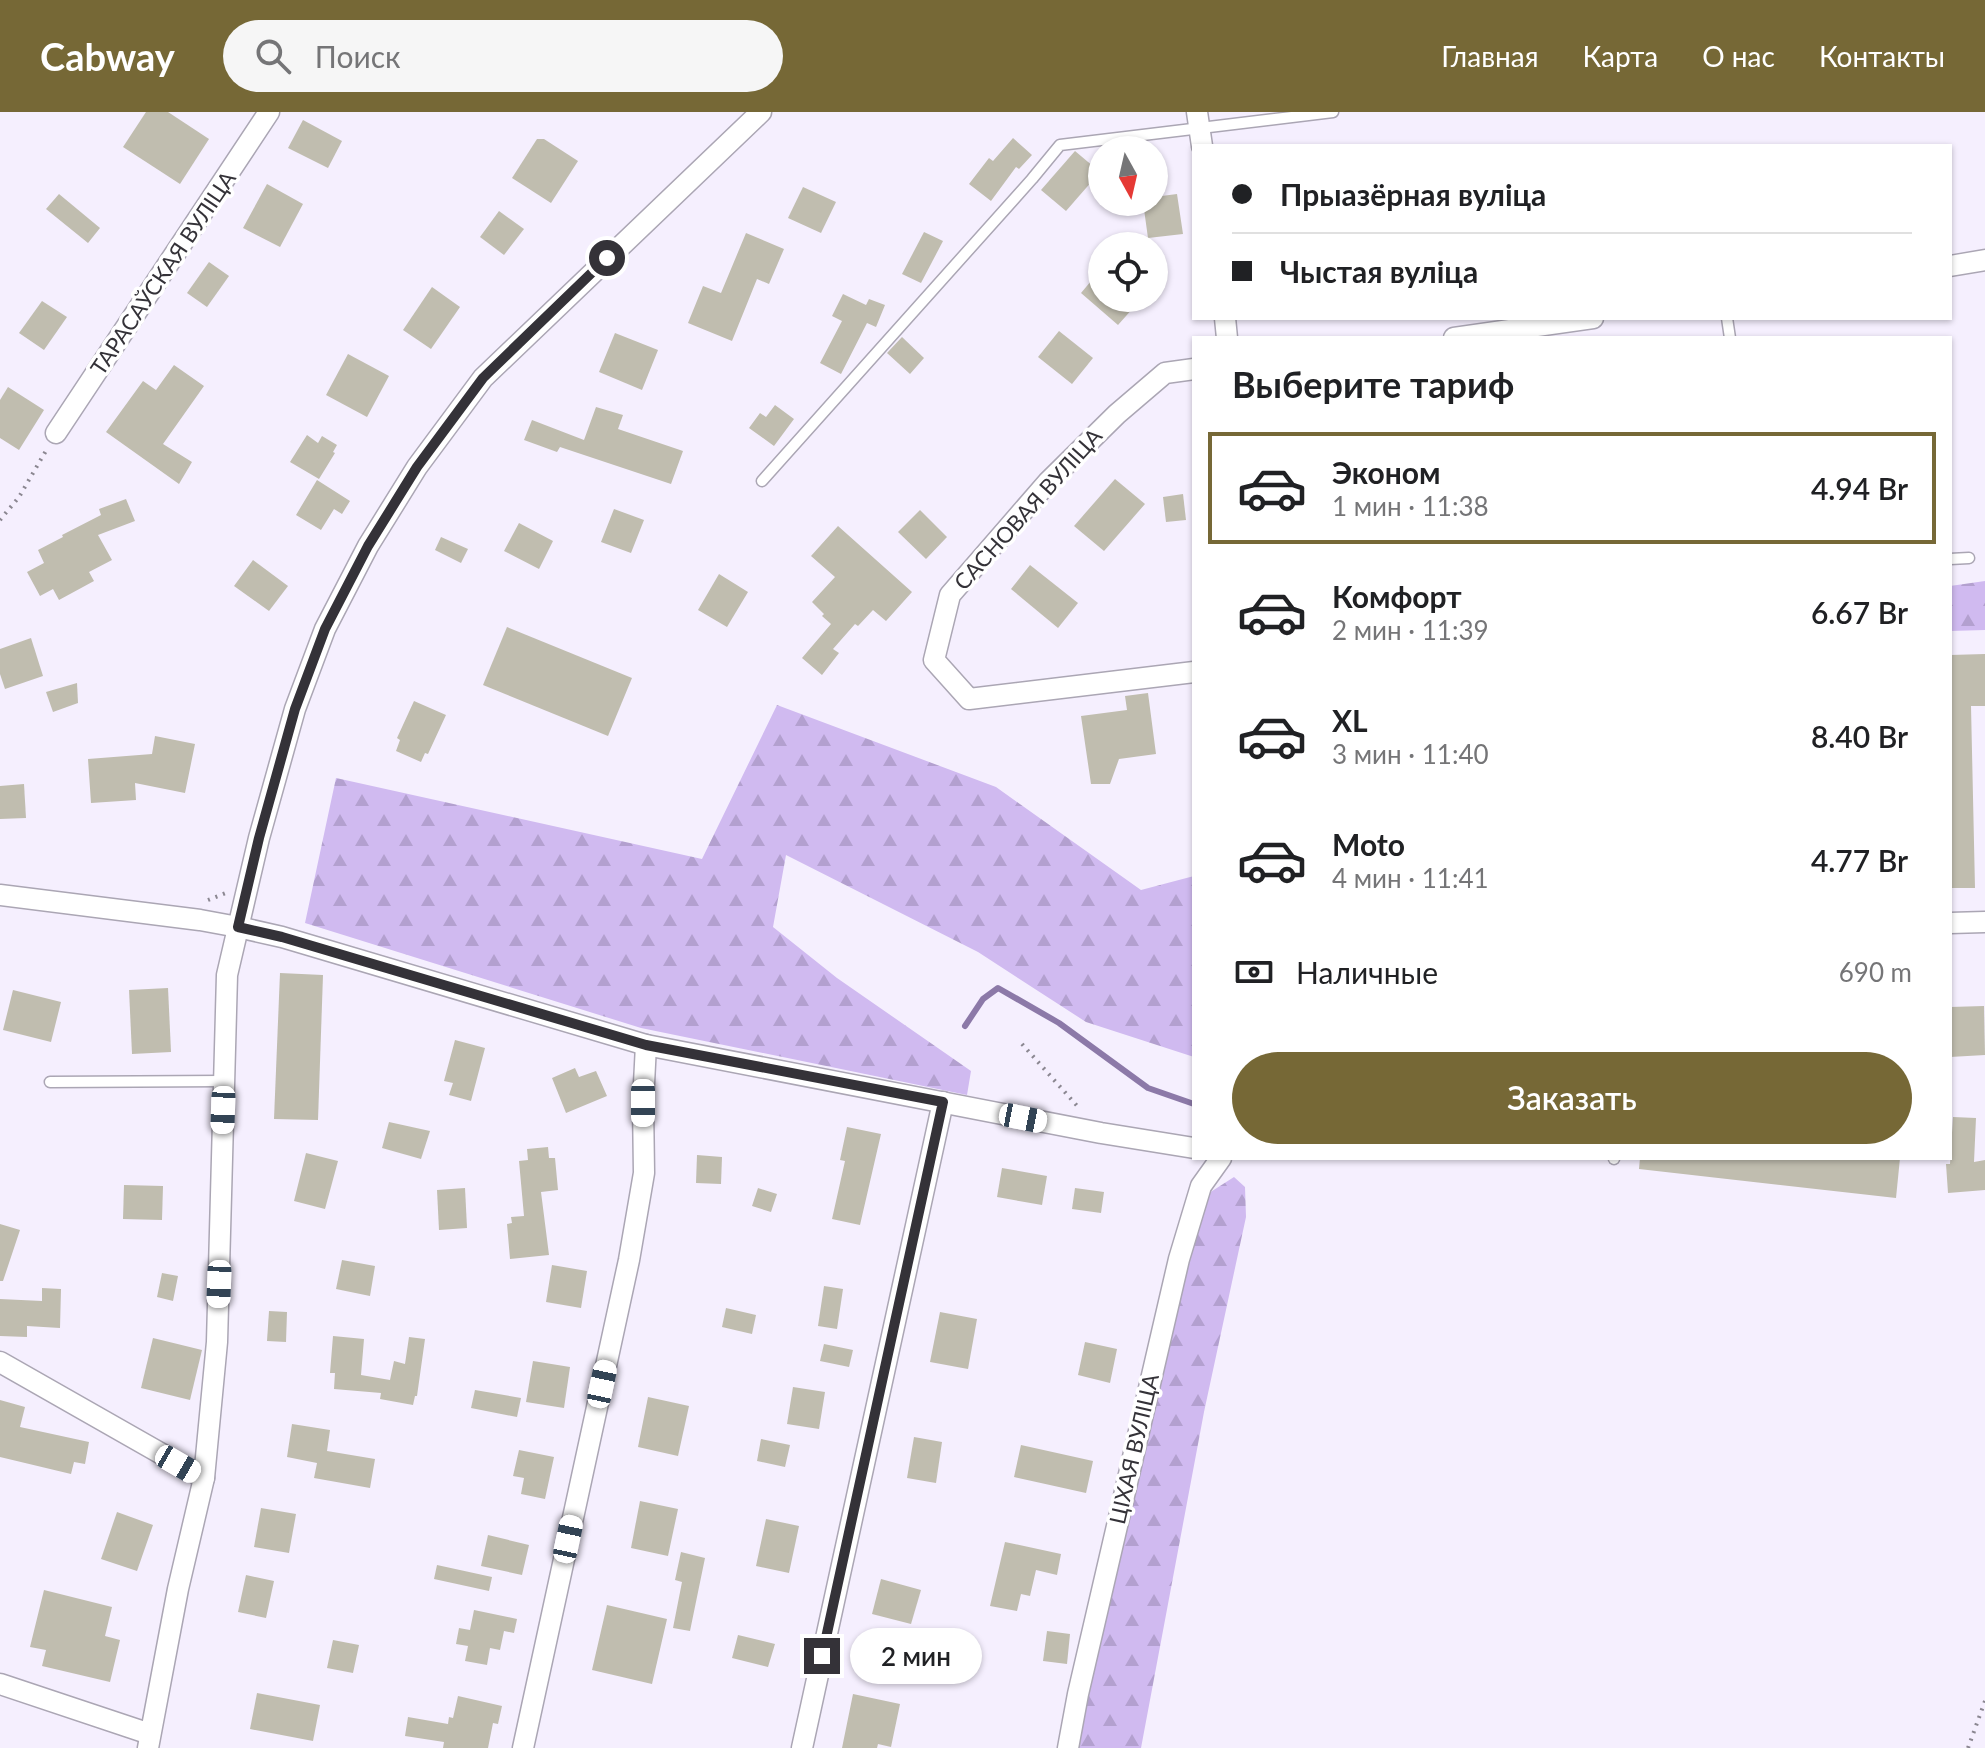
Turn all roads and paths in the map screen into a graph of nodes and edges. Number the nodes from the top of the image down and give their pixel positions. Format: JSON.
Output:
{"nodes":[{"id":1,"x":269,"y":112,"type":"edge"},
{"id":2,"x":761,"y":112,"type":"edge"},
{"id":3,"x":1333,"y":112,"type":"edge"},
{"id":4,"x":1200,"y":129,"type":"edge"},
{"id":5,"x":1985,"y":260,"type":"edge"},
{"id":6,"x":1952,"y":266,"type":"edge"},
{"id":7,"x":1579,"y":320,"type":"edge"},
{"id":8,"x":1468,"y":336,"type":"edge"},
{"id":9,"x":1192,"y":369,"type":"edge"},
{"id":10,"x":56,"y":433,"type":"joint"},
{"id":11,"x":762,"y":481,"type":"dead end"},
{"id":12,"x":0,"y":520,"type":"edge"},
{"id":13,"x":1969,"y":558,"type":"dead end"},
{"id":14,"x":1952,"y":559,"type":"edge"},
{"id":15,"x":1192,"y":672,"type":"edge"},
{"id":16,"x":0,"y":895,"type":"edge"},
{"id":17,"x":1985,"y":922,"type":"edge"},
{"id":18,"x":1952,"y":923,"type":"edge"},
{"id":19,"x":238,"y":927,"type":"junction"},
{"id":20,"x":1022,"y":1044,"type":"dead end"},
{"id":21,"x":646,"y":1045,"type":"junction"},
{"id":22,"x":224,"y":1081,"type":"junction"},
{"id":23,"x":50,"y":1082,"type":"dead end"},
{"id":24,"x":943,"y":1102,"type":"junction"},
{"id":25,"x":1101,"y":1133,"type":"junction"},
{"id":26,"x":1192,"y":1148,"type":"edge"},
{"id":27,"x":1220,"y":1160,"type":"edge"},
{"id":28,"x":0,"y":1362,"type":"edge"},
{"id":29,"x":204,"y":1478,"type":"junction"},
{"id":30,"x":0,"y":1684,"type":"edge"},
{"id":31,"x":1985,"y":1701,"type":"edge"},
{"id":32,"x":149,"y":1741,"type":"edge"},
{"id":33,"x":523,"y":1748,"type":"edge"},
{"id":34,"x":802,"y":1748,"type":"edge"},
{"id":35,"x":1068,"y":1748,"type":"edge"},
{"id":36,"x":1968,"y":1748,"type":"edge"}],
"edges":[{"from":1,"to":10,"type":"street","name":"ТАРАСАЎСКАЯ ВУЛІЦА"},
{"from":2,"to":19,"type":"street"},
{"from":3,"to":4,"type":"lane"},
{"from":4,"to":11,"type":"lane"},
{"from":5,"to":6,"type":"street"},
{"from":7,"to":8,"type":"street"},
{"from":9,"to":15,"type":"street","name":"САСНОВАЯ ВУЛІЦА"},
{"from":10,"to":12,"type":"path"},
{"from":13,"to":14,"type":"lane"},
{"from":16,"to":19,"type":"street"},
{"from":17,"to":18,"type":"street"},
{"from":19,"to":21,"type":"street"},
{"from":19,"to":22,"type":"street"},
{"from":20,"to":25,"type":"path"},
{"from":21,"to":24,"type":"street"},
{"from":21,"to":33,"type":"street"},
{"from":22,"to":23,"type":"lane"},
{"from":22,"to":29,"type":"street"},
{"from":24,"to":25,"type":"street"},
{"from":24,"to":34,"type":"street"},
{"from":25,"to":26,"type":"street"},
{"from":27,"to":35,"type":"street","name":"ЦІХАЯ ВУЛІЦА"},
{"from":28,"to":29,"type":"street"},
{"from":29,"to":32,"type":"street"},
{"from":30,"to":32,"type":"street"},
{"from":31,"to":36,"type":"path"}]}
